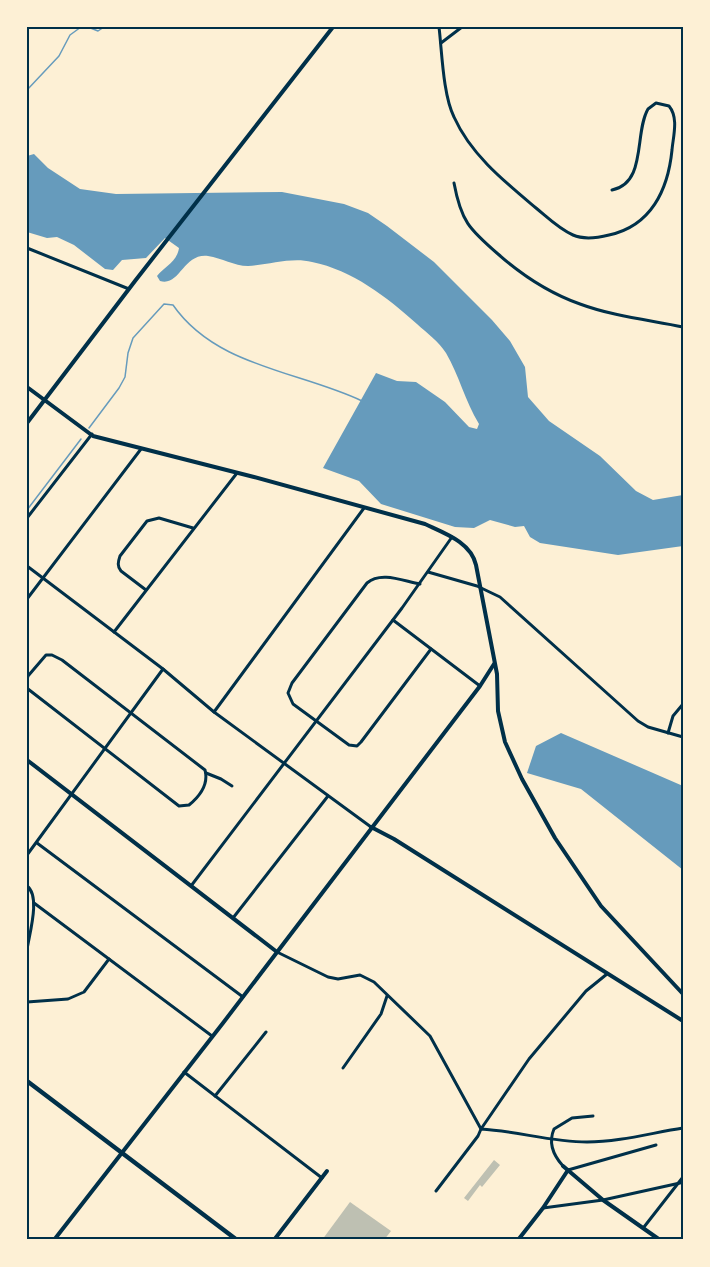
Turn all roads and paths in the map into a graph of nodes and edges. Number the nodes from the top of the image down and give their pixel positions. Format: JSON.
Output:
{"nodes":[{"id":1,"x":333,"y":27,"type":"edge"},
{"id":2,"x":439,"y":27,"type":"edge"},
{"id":3,"x":462,"y":27,"type":"edge"},
{"id":4,"x":441,"y":43,"type":"junction"},
{"id":5,"x":454,"y":183,"type":"dead end"},
{"id":6,"x":612,"y":190,"type":"dead end"},
{"id":7,"x":27,"y":248,"type":"edge"},
{"id":8,"x":129,"y":288,"type":"junction"},
{"id":9,"x":683,"y":327,"type":"edge"},
{"id":10,"x":27,"y":387,"type":"edge"},
{"id":11,"x":45,"y":400,"type":"junction"},
{"id":12,"x":27,"y":423,"type":"edge"},
{"id":13,"x":92,"y":434,"type":"junction"},
{"id":14,"x":141,"y":449,"type":"junction"},
{"id":15,"x":237,"y":473,"type":"junction"},
{"id":16,"x":365,"y":506,"type":"junction"},
{"id":17,"x":27,"y":518,"type":"edge"},
{"id":18,"x":193,"y":528,"type":"junction"},
{"id":19,"x":452,"y":537,"type":"junction"},
{"id":20,"x":27,"y":566,"type":"edge"},
{"id":21,"x":428,"y":573,"type":"junction"},
{"id":22,"x":43,"y":578,"type":"junction"},
{"id":23,"x":420,"y":584,"type":"junction"},
{"id":24,"x":479,"y":587,"type":"junction"},
{"id":25,"x":146,"y":590,"type":"junction"},
{"id":26,"x":27,"y":599,"type":"edge"},
{"id":27,"x":393,"y":620,"type":"junction"},
{"id":28,"x":114,"y":632,"type":"junction"},
{"id":29,"x":431,"y":649,"type":"junction"},
{"id":30,"x":494,"y":663,"type":"junction"},
{"id":31,"x":163,"y":669,"type":"junction"},
{"id":32,"x":27,"y":680,"type":"edge"},
{"id":33,"x":480,"y":686,"type":"junction"},
{"id":34,"x":27,"y":687,"type":"edge"},
{"id":35,"x":683,"y":704,"type":"edge"},
{"id":36,"x":214,"y":712,"type":"junction"},
{"id":37,"x":131,"y":713,"type":"junction"},
{"id":38,"x":317,"y":721,"type":"junction"},
{"id":39,"x":668,"y":733,"type":"junction"},
{"id":40,"x":683,"y":737,"type":"edge"},
{"id":41,"x":106,"y":748,"type":"junction"},
{"id":42,"x":27,"y":760,"type":"edge"},
{"id":43,"x":285,"y":765,"type":"junction"},
{"id":44,"x":206,"y":773,"type":"junction"},
{"id":45,"x":232,"y":786,"type":"dead end"},
{"id":46,"x":72,"y":794,"type":"junction"},
{"id":47,"x":328,"y":796,"type":"junction"},
{"id":48,"x":371,"y":827,"type":"junction"},
{"id":49,"x":37,"y":843,"type":"junction"},
{"id":50,"x":27,"y":855,"type":"edge"},
{"id":51,"x":27,"y":886,"type":"edge"},
{"id":52,"x":191,"y":886,"type":"junction"},
{"id":53,"x":34,"y":903,"type":"junction"},
{"id":54,"x":234,"y":918,"type":"junction"},
{"id":55,"x":27,"y":950,"type":"edge"},
{"id":56,"x":277,"y":952,"type":"junction"},
{"id":57,"x":110,"y":959,"type":"junction"},
{"id":58,"x":607,"y":974,"type":"junction"},
{"id":59,"x":683,"y":994,"type":"edge"},
{"id":60,"x":387,"y":996,"type":"junction"},
{"id":61,"x":243,"y":997,"type":"junction"},
{"id":62,"x":27,"y":1002,"type":"edge"},
{"id":63,"x":683,"y":1021,"type":"edge"},
{"id":64,"x":266,"y":1032,"type":"dead end"},
{"id":65,"x":212,"y":1036,"type":"junction"},
{"id":66,"x":343,"y":1068,"type":"dead end"},
{"id":67,"x":184,"y":1072,"type":"junction"},
{"id":68,"x":27,"y":1081,"type":"edge"},
{"id":69,"x":215,"y":1096,"type":"junction"},
{"id":70,"x":593,"y":1116,"type":"dead end"},
{"id":71,"x":683,"y":1128,"type":"edge"},
{"id":72,"x":481,"y":1129,"type":"junction"},
{"id":73,"x":550,"y":1139,"type":"junction"},
{"id":74,"x":656,"y":1144,"type":"dead end"},
{"id":75,"x":121,"y":1153,"type":"junction"},
{"id":76,"x":563,"y":1166,"type":"joint"},
{"id":77,"x":568,"y":1170,"type":"junction"},
{"id":78,"x":327,"y":1171,"type":"dead end"},
{"id":79,"x":683,"y":1177,"type":"edge"},
{"id":80,"x":322,"y":1178,"type":"junction"},
{"id":81,"x":680,"y":1183,"type":"junction"},
{"id":82,"x":436,"y":1191,"type":"dead end"},
{"id":83,"x":603,"y":1200,"type":"junction"},
{"id":84,"x":543,"y":1208,"type":"junction"},
{"id":85,"x":644,"y":1227,"type":"junction"},
{"id":86,"x":54,"y":1240,"type":"edge"},
{"id":87,"x":237,"y":1240,"type":"edge"},
{"id":88,"x":274,"y":1240,"type":"edge"},
{"id":89,"x":518,"y":1240,"type":"edge"},
{"id":90,"x":660,"y":1240,"type":"edge"}],
"edges":[{"from":1,"to":8,"type":"street"},
{"from":2,"to":4,"type":"street"},
{"from":3,"to":4,"type":"street"},
{"from":4,"to":6,"type":"street"},
{"from":5,"to":9,"type":"street"},
{"from":7,"to":8,"type":"street"},
{"from":8,"to":11,"type":"street"},
{"from":10,"to":11,"type":"street"},
{"from":11,"to":12,"type":"street"},
{"from":11,"to":13,"type":"street"},
{"from":13,"to":14,"type":"street"},
{"from":13,"to":17,"type":"street"},
{"from":14,"to":15,"type":"street"},
{"from":14,"to":22,"type":"street"},
{"from":15,"to":16,"type":"street"},
{"from":15,"to":18,"type":"street"},
{"from":16,"to":19,"type":"street"},
{"from":16,"to":36,"type":"street"},
{"from":18,"to":25,"type":"street"},
{"from":18,"to":25,"type":"street"},
{"from":19,"to":21,"type":"street"},
{"from":19,"to":24,"type":"street"},
{"from":20,"to":22,"type":"street"},
{"from":21,"to":23,"type":"street"},
{"from":21,"to":24,"type":"street"},
{"from":22,"to":26,"type":"street"},
{"from":22,"to":28,"type":"street"},
{"from":23,"to":27,"type":"street"},
{"from":23,"to":38,"type":"street"},
{"from":24,"to":30,"type":"street"},
{"from":24,"to":39,"type":"street"},
{"from":25,"to":28,"type":"street"},
{"from":27,"to":29,"type":"street"},
{"from":27,"to":38,"type":"street"},
{"from":28,"to":31,"type":"street"},
{"from":29,"to":33,"type":"street"},
{"from":29,"to":38,"type":"street"},
{"from":30,"to":33,"type":"street"},
{"from":30,"to":59,"type":"street"},
{"from":31,"to":36,"type":"street"},
{"from":31,"to":37,"type":"street"},
{"from":32,"to":37,"type":"street"},
{"from":33,"to":48,"type":"street"},
{"from":34,"to":41,"type":"street"},
{"from":35,"to":39,"type":"street"},
{"from":36,"to":43,"type":"street"},
{"from":37,"to":41,"type":"street"},
{"from":37,"to":44,"type":"street"},
{"from":38,"to":43,"type":"street"},
{"from":39,"to":40,"type":"street"},
{"from":41,"to":44,"type":"street"},
{"from":41,"to":46,"type":"street"},
{"from":42,"to":46,"type":"street"},
{"from":43,"to":47,"type":"street"},
{"from":43,"to":52,"type":"street"},
{"from":44,"to":45,"type":"street"},
{"from":46,"to":49,"type":"street"},
{"from":46,"to":52,"type":"street"},
{"from":47,"to":48,"type":"street"},
{"from":47,"to":54,"type":"street"},
{"from":48,"to":56,"type":"street"},
{"from":48,"to":58,"type":"street"},
{"from":49,"to":50,"type":"street"},
{"from":49,"to":61,"type":"street"},
{"from":51,"to":53,"type":"street"},
{"from":52,"to":54,"type":"street"},
{"from":53,"to":55,"type":"street"},
{"from":53,"to":57,"type":"street"},
{"from":54,"to":56,"type":"street"},
{"from":56,"to":60,"type":"street"},
{"from":56,"to":61,"type":"street"},
{"from":57,"to":62,"type":"street"},
{"from":57,"to":65,"type":"street"},
{"from":58,"to":63,"type":"street"},
{"from":58,"to":72,"type":"street"},
{"from":60,"to":66,"type":"street"},
{"from":60,"to":72,"type":"street"},
{"from":61,"to":65,"type":"street"},
{"from":64,"to":69,"type":"street"},
{"from":65,"to":67,"type":"street"},
{"from":67,"to":69,"type":"street"},
{"from":67,"to":75,"type":"street"},
{"from":68,"to":75,"type":"main road"},
{"from":69,"to":80,"type":"street"},
{"from":70,"to":73,"type":"street"},
{"from":71,"to":73,"type":"street"},
{"from":72,"to":73,"type":"street"},
{"from":72,"to":82,"type":"street"},
{"from":73,"to":76,"type":"street"},
{"from":74,"to":77,"type":"street"},
{"from":75,"to":86,"type":"street"},
{"from":75,"to":87,"type":"main road"},
{"from":76,"to":77,"type":"street"},
{"from":77,"to":83,"type":"street"},
{"from":77,"to":84,"type":"street"},
{"from":78,"to":80,"type":"street"},
{"from":79,"to":81,"type":"street"},
{"from":80,"to":88,"type":"street"},
{"from":81,"to":83,"type":"street"},
{"from":81,"to":85,"type":"street"},
{"from":83,"to":84,"type":"street"},
{"from":83,"to":85,"type":"street"},
{"from":84,"to":89,"type":"street"},
{"from":85,"to":90,"type":"street"}]}
